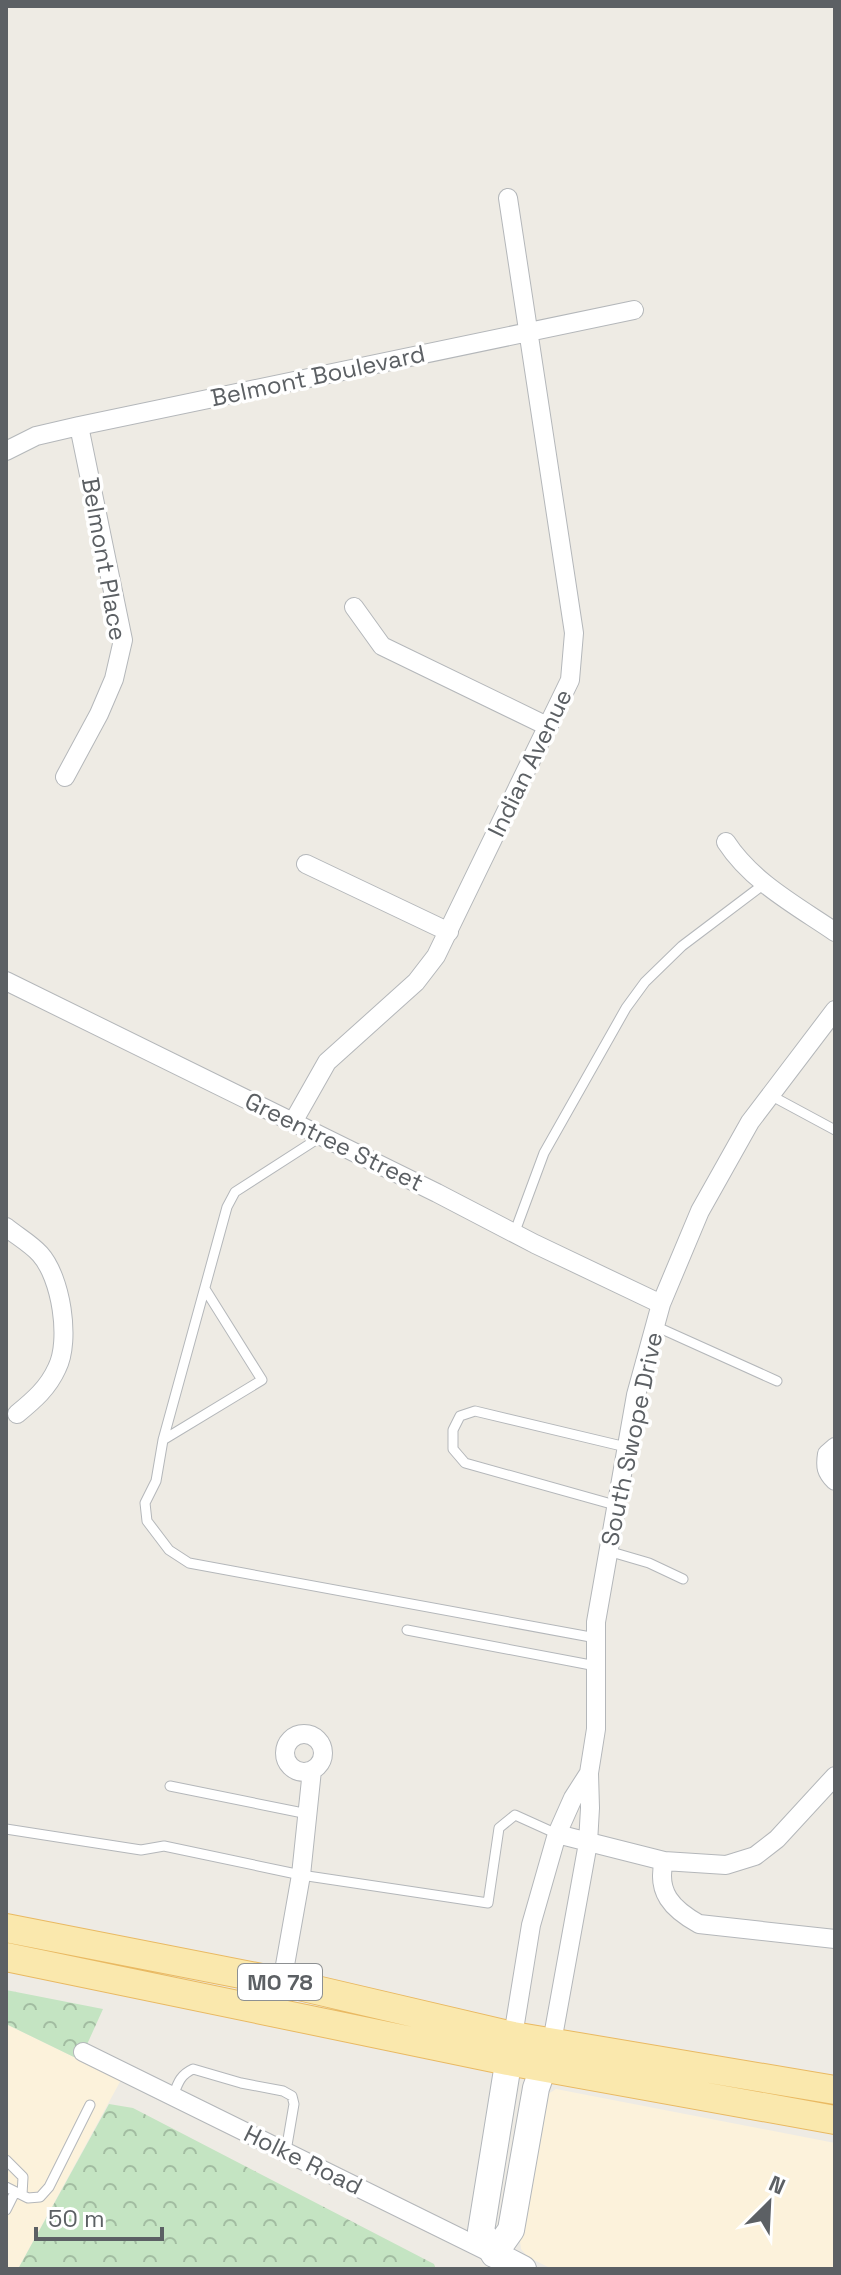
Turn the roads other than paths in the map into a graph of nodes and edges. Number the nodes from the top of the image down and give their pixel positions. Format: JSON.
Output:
{"nodes":[{"id":1,"x":508,"y":198,"type":"dead end"},
{"id":2,"x":634,"y":310,"type":"dead end"},
{"id":3,"x":528,"y":332,"type":"junction"},
{"id":4,"x":79,"y":426,"type":"junction"},
{"id":5,"x":6,"y":451,"type":"edge"},
{"id":6,"x":354,"y":607,"type":"dead end"},
{"id":7,"x":549,"y":727,"type":"junction"},
{"id":8,"x":65,"y":777,"type":"dead end"},
{"id":9,"x":726,"y":842,"type":"dead end"},
{"id":10,"x":306,"y":864,"type":"dead end"},
{"id":11,"x":764,"y":884,"type":"junction"},
{"id":12,"x":449,"y":932,"type":"junction"},
{"id":13,"x":835,"y":932,"type":"edge"},
{"id":14,"x":6,"y":981,"type":"edge"},
{"id":15,"x":835,"y":1010,"type":"edge"},
{"id":16,"x":770,"y":1095,"type":"junction"},
{"id":17,"x":293,"y":1122,"type":"junction"},
{"id":18,"x":835,"y":1130,"type":"edge"},
{"id":19,"x":322,"y":1136,"type":"junction"},
{"id":20,"x":6,"y":1227,"type":"edge"},
{"id":21,"x":514,"y":1234,"type":"junction"},
{"id":22,"x":205,"y":1289,"type":"junction"},
{"id":23,"x":661,"y":1304,"type":"junction"},
{"id":24,"x":655,"y":1326,"type":"junction"},
{"id":25,"x":777,"y":1381,"type":"dead end"},
{"id":26,"x":17,"y":1414,"type":"dead end"},
{"id":27,"x":163,"y":1440,"type":"junction"},
{"id":28,"x":626,"y":1447,"type":"junction"},
{"id":29,"x":835,"y":1447,"type":"edge"},
{"id":30,"x":835,"y":1481,"type":"edge"},
{"id":31,"x":615,"y":1505,"type":"junction"},
{"id":32,"x":608,"y":1551,"type":"junction"},
{"id":33,"x":683,"y":1579,"type":"dead end"},
{"id":34,"x":407,"y":1630,"type":"dead end"},
{"id":35,"x":596,"y":1638,"type":"junction"},
{"id":36,"x":596,"y":1666,"type":"junction"},
{"id":37,"x":312,"y":1770,"type":"dead end"},
{"id":38,"x":589,"y":1773,"type":"junction"},
{"id":39,"x":834,"y":1779,"type":"edge"},
{"id":40,"x":170,"y":1786,"type":"dead end"},
{"id":41,"x":308,"y":1814,"type":"junction"},
{"id":42,"x":6,"y":1829,"type":"edge"},
{"id":43,"x":557,"y":1834,"type":"junction"},
{"id":44,"x":588,"y":1843,"type":"junction"},
{"id":45,"x":664,"y":1861,"type":"junction"},
{"id":46,"x":301,"y":1875,"type":"junction"},
{"id":47,"x":6,"y":1928,"type":"edge"},
{"id":48,"x":835,"y":1939,"type":"edge"},
{"id":49,"x":6,"y":1957,"type":"edge"},
{"id":50,"x":282,"y":1982,"type":"junction"},
{"id":51,"x":510,"y":2048,"type":"junction"},
{"id":52,"x":83,"y":2052,"type":"dead end"},
{"id":53,"x":548,"y":2055,"type":"junction"},
{"id":54,"x":835,"y":2090,"type":"edge"},
{"id":55,"x":173,"y":2096,"type":"junction"},
{"id":56,"x":90,"y":2105,"type":"dead end"},
{"id":57,"x":835,"y":2120,"type":"edge"},
{"id":58,"x":286,"y":2151,"type":"junction"},
{"id":59,"x":6,"y":2160,"type":"edge"},
{"id":60,"x":14,"y":2192,"type":"edge"},
{"id":61,"x":6,"y":2210,"type":"edge"},
{"id":62,"x":494,"y":2254,"type":"junction"},
{"id":63,"x":523,"y":2269,"type":"edge"}],
"edges":[{"from":1,"to":3,"type":"street","name":"Indian Avenue"},
{"from":2,"to":3,"type":"street","name":"Belmont Boulevard"},
{"from":3,"to":4,"type":"street","name":"Belmont Boulevard"},
{"from":3,"to":7,"type":"street","name":"Indian Avenue"},
{"from":4,"to":5,"type":"street","name":"Belmont Boulevard"},
{"from":4,"to":8,"type":"street","name":"Belmont Place"},
{"from":6,"to":7,"type":"street"},
{"from":7,"to":12,"type":"street","name":"Indian Avenue"},
{"from":9,"to":11,"type":"street"},
{"from":10,"to":12,"type":"street"},
{"from":11,"to":13,"type":"street"},
{"from":11,"to":21,"type":"lane"},
{"from":12,"to":17,"type":"street","name":"Indian Avenue"},
{"from":14,"to":17,"type":"street","name":"Greentree Street"},
{"from":15,"to":16,"type":"street","name":"South Swope Drive"},
{"from":16,"to":18,"type":"lane"},
{"from":16,"to":23,"type":"street","name":"South Swope Drive"},
{"from":17,"to":19,"type":"street","name":"Greentree Street"},
{"from":19,"to":21,"type":"street","name":"Greentree Street"},
{"from":19,"to":22,"type":"lane"},
{"from":20,"to":26,"type":"street"},
{"from":21,"to":23,"type":"street","name":"Greentree Street"},
{"from":22,"to":27,"type":"lane"},
{"from":22,"to":27,"type":"lane"},
{"from":23,"to":24,"type":"street","name":"South Swope Drive"},
{"from":24,"to":25,"type":"lane"},
{"from":24,"to":28,"type":"street","name":"South Swope Drive"},
{"from":27,"to":35,"type":"lane"},
{"from":28,"to":31,"type":"street","name":"South Swope Drive"},
{"from":28,"to":31,"type":"lane"},
{"from":29,"to":30,"type":"street"},
{"from":31,"to":32,"type":"street","name":"South Swope Drive"},
{"from":32,"to":33,"type":"lane"},
{"from":32,"to":35,"type":"street","name":"South Swope Drive"},
{"from":34,"to":36,"type":"lane"},
{"from":35,"to":36,"type":"street","name":"South Swope Drive"},
{"from":36,"to":38,"type":"street","name":"South Swope Drive"},
{"from":37,"to":41,"type":"street"},
{"from":38,"to":43,"type":"street","name":"South Swope Drive"},
{"from":38,"to":44,"type":"street","name":"South Swope Drive"},
{"from":39,"to":45,"type":"street"},
{"from":40,"to":41,"type":"lane"},
{"from":41,"to":46,"type":"street"},
{"from":42,"to":46,"type":"lane"},
{"from":43,"to":44,"type":"street"},
{"from":43,"to":46,"type":"lane"},
{"from":43,"to":51,"type":"street","name":"South Swope Drive"},
{"from":44,"to":45,"type":"street"},
{"from":44,"to":53,"type":"street","name":"South Swope Drive"},
{"from":45,"to":48,"type":"street"},
{"from":46,"to":50,"type":"street"},
{"from":47,"to":50,"type":"main road","number":"MO 78"},
{"from":49,"to":51,"type":"main road","number":"MO 78"},
{"from":50,"to":51,"type":"main road","number":"MO 78"},
{"from":51,"to":53,"type":"main road","number":"MO 78"},
{"from":51,"to":62,"type":"street"},
{"from":52,"to":55,"type":"street","name":"Holke Road"},
{"from":53,"to":54,"type":"main road","number":"MO 78"},
{"from":53,"to":57,"type":"main road","number":"MO 78"},
{"from":53,"to":62,"type":"street"},
{"from":55,"to":58,"type":"street","name":"Holke Road"},
{"from":55,"to":58,"type":"lane"},
{"from":56,"to":60,"type":"lane"},
{"from":58,"to":62,"type":"street","name":"Holke Road"},
{"from":59,"to":60,"type":"lane"},
{"from":60,"to":61,"type":"lane"},
{"from":62,"to":63,"type":"street","name":"Holke Road"}]}
